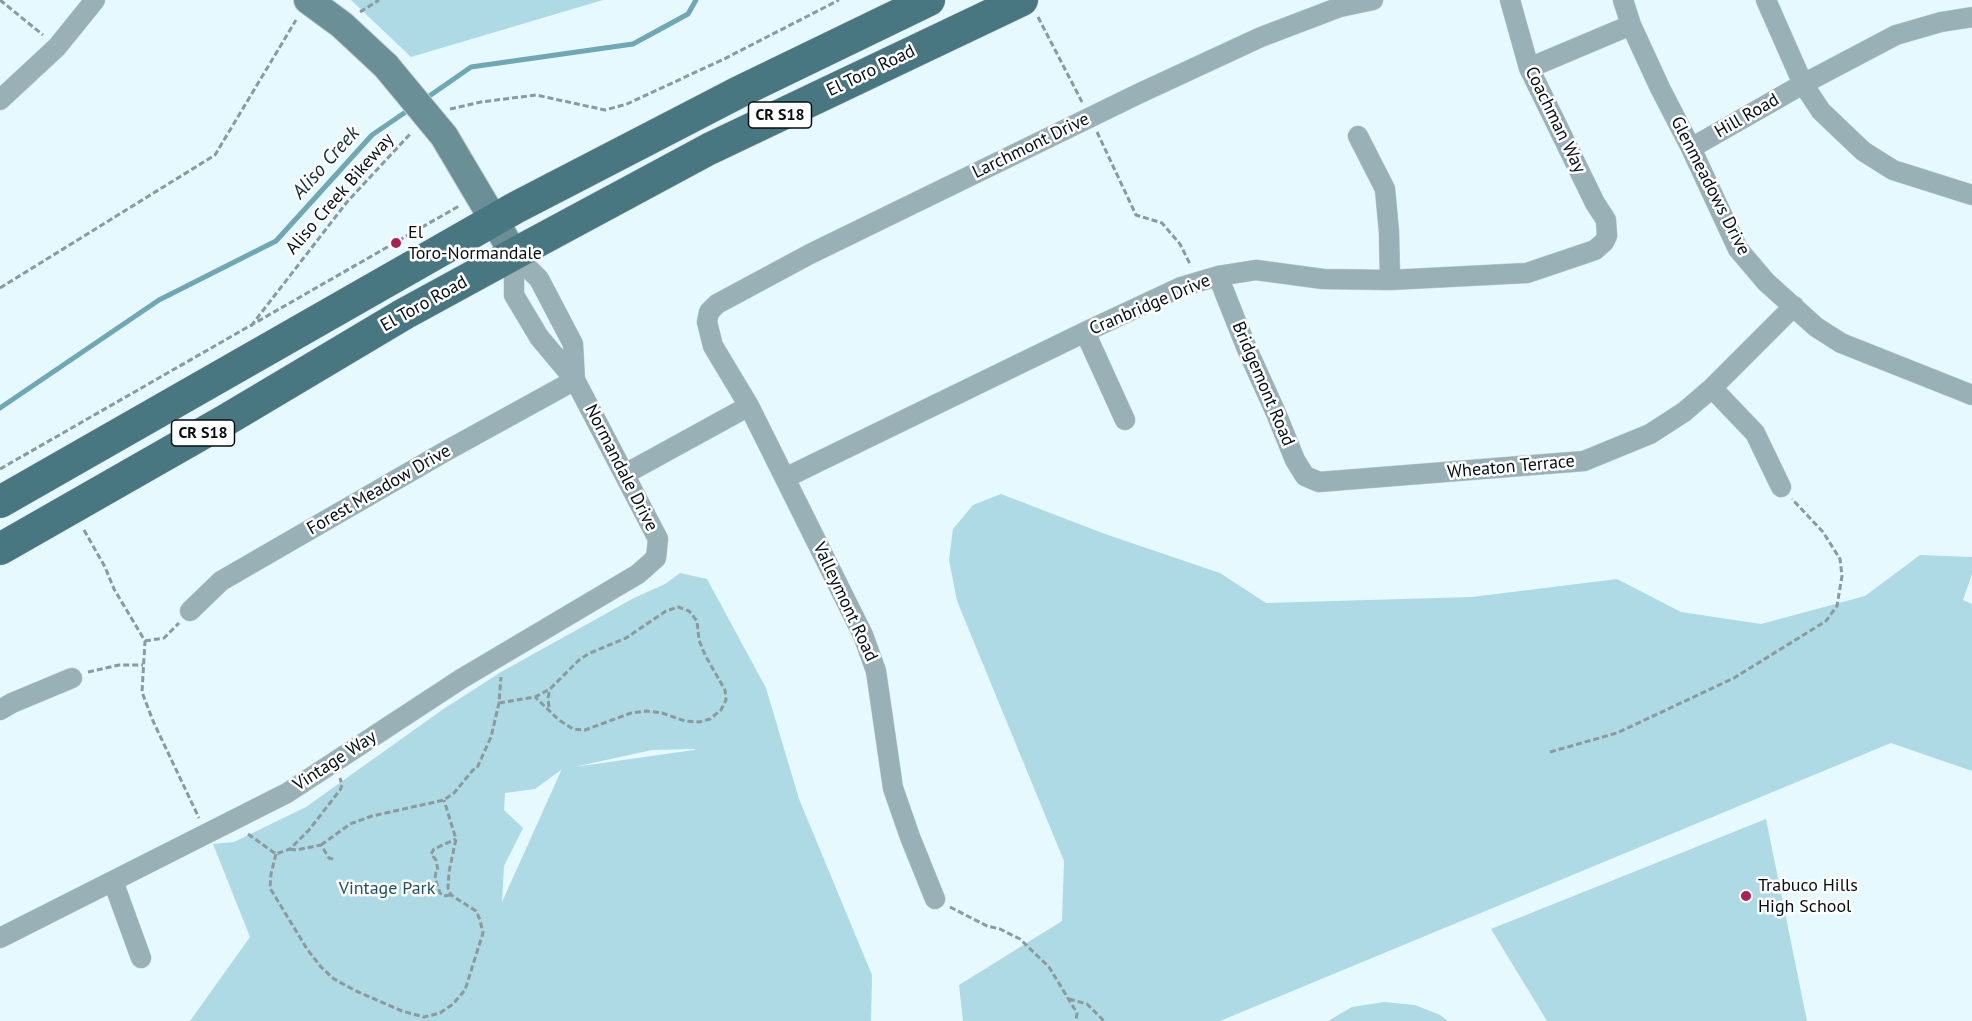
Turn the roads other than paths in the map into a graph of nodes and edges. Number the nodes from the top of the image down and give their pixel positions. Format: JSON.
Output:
{"nodes":[{"id":1,"x":95,"y":0,"type":"edge"},
{"id":2,"x":929,"y":0,"type":"edge"},
{"id":3,"x":1372,"y":0,"type":"edge"},
{"id":4,"x":1510,"y":0,"type":"edge"},
{"id":5,"x":1623,"y":0,"type":"edge"},
{"id":6,"x":1766,"y":0,"type":"edge"},
{"id":7,"x":1028,"y":5,"type":"edge"},
{"id":8,"x":302,"y":10,"type":"edge"},
{"id":9,"x":1972,"y":17,"type":"edge"},
{"id":10,"x":1631,"y":25,"type":"junction"},
{"id":11,"x":1529,"y":68,"type":"junction"},
{"id":12,"x":1803,"y":84,"type":"junction"},
{"id":13,"x":0,"y":100,"type":"edge"},
{"id":14,"x":1358,"y":136,"type":"dead end"},
{"id":15,"x":1691,"y":148,"type":"junction"},
{"id":16,"x":1972,"y":195,"type":"edge"},
{"id":17,"x":494,"y":220,"type":"junction"},
{"id":18,"x":1607,"y":236,"type":"joint"},
{"id":19,"x":514,"y":254,"type":"junction"},
{"id":20,"x":1218,"y":276,"type":"junction"},
{"id":21,"x":1390,"y":280,"type":"junction"},
{"id":22,"x":1794,"y":306,"type":"junction"},
{"id":23,"x":707,"y":322,"type":"joint"},
{"id":24,"x":1085,"y":332,"type":"junction"},
{"id":25,"x":575,"y":380,"type":"junction"},
{"id":26,"x":1712,"y":388,"type":"junction"},
{"id":27,"x":1972,"y":395,"type":"edge"},
{"id":28,"x":749,"y":406,"type":"junction"},
{"id":29,"x":1125,"y":420,"type":"dead end"},
{"id":30,"x":625,"y":474,"type":"junction"},
{"id":31,"x":786,"y":478,"type":"junction"},
{"id":32,"x":1319,"y":482,"type":"joint"},
{"id":33,"x":1781,"y":487,"type":"road end"},
{"id":34,"x":0,"y":502,"type":"edge"},
{"id":35,"x":0,"y":549,"type":"edge"},
{"id":36,"x":656,"y":558,"type":"joint"},
{"id":37,"x":190,"y":611,"type":"road end"},
{"id":38,"x":72,"y":678,"type":"road end"},
{"id":39,"x":0,"y":710,"type":"edge"},
{"id":40,"x":113,"y":881,"type":"junction"},
{"id":41,"x":935,"y":899,"type":"road end"},
{"id":42,"x":0,"y":938,"type":"edge"},
{"id":43,"x":141,"y":958,"type":"dead end"}],
"edges":[{"from":1,"to":13,"type":"street"},
{"from":2,"to":17,"type":"main road","name":"El Toro Road"},
{"from":3,"to":23,"type":"street","name":"Larchmont Drive"},
{"from":4,"to":11,"type":"street","name":"Coachman Way"},
{"from":5,"to":10,"type":"street","name":"Glenmeadows Drive"},
{"from":6,"to":12,"type":"street"},
{"from":7,"to":19,"type":"main road","name":"El Toro Road","number":"CR S18"},
{"from":8,"to":17,"type":"street","name":"Normandale Drive","bridge":true},
{"from":9,"to":12,"type":"street","name":"Hill Road"},
{"from":10,"to":11,"type":"street"},
{"from":10,"to":15,"type":"street","name":"Glenmeadows Drive"},
{"from":11,"to":18,"type":"street","name":"Coachman Way"},
{"from":12,"to":15,"type":"street","name":"Hill Road"},
{"from":12,"to":16,"type":"street"},
{"from":14,"to":21,"type":"street"},
{"from":15,"to":22,"type":"street","name":"Glenmeadows Drive"},
{"from":17,"to":19,"type":"street","name":"Normandale Drive"},
{"from":17,"to":34,"type":"main road","name":"El Toro Road"},
{"from":18,"to":21,"type":"street","name":"Cranbridge Drive"},
{"from":19,"to":25,"type":"street","name":"Normandale Drive"},
{"from":19,"to":25,"type":"street","name":"Normandale Drive"},
{"from":19,"to":35,"type":"main road","name":"El Toro Road","number":"CR S18"},
{"from":20,"to":21,"type":"street","name":"Cranbridge Drive"},
{"from":20,"to":24,"type":"street","name":"Cranbridge Drive"},
{"from":20,"to":32,"type":"street","name":"Bridgemont Road"},
{"from":22,"to":26,"type":"street","name":"Wheaton Terrace"},
{"from":22,"to":27,"type":"street","name":"Glenmeadows Drive"},
{"from":23,"to":28,"type":"street","name":"Valleymont Road"},
{"from":24,"to":29,"type":"street"},
{"from":24,"to":31,"type":"street","name":"Cranbridge Drive"},
{"from":25,"to":30,"type":"street","name":"Normandale Drive"},
{"from":25,"to":37,"type":"street","name":"Forest Meadow Drive"},
{"from":26,"to":32,"type":"street","name":"Wheaton Terrace"},
{"from":26,"to":33,"type":"street"},
{"from":28,"to":30,"type":"street"},
{"from":28,"to":31,"type":"street","name":"Valleymont Road"},
{"from":30,"to":36,"type":"street","name":"Normandale Drive"},
{"from":31,"to":41,"type":"street","name":"Valleymont Road"},
{"from":36,"to":40,"type":"street","name":"Vintage Way"},
{"from":38,"to":39,"type":"street"},
{"from":40,"to":42,"type":"street","name":"Vintage Way"},
{"from":40,"to":43,"type":"street"}]}
